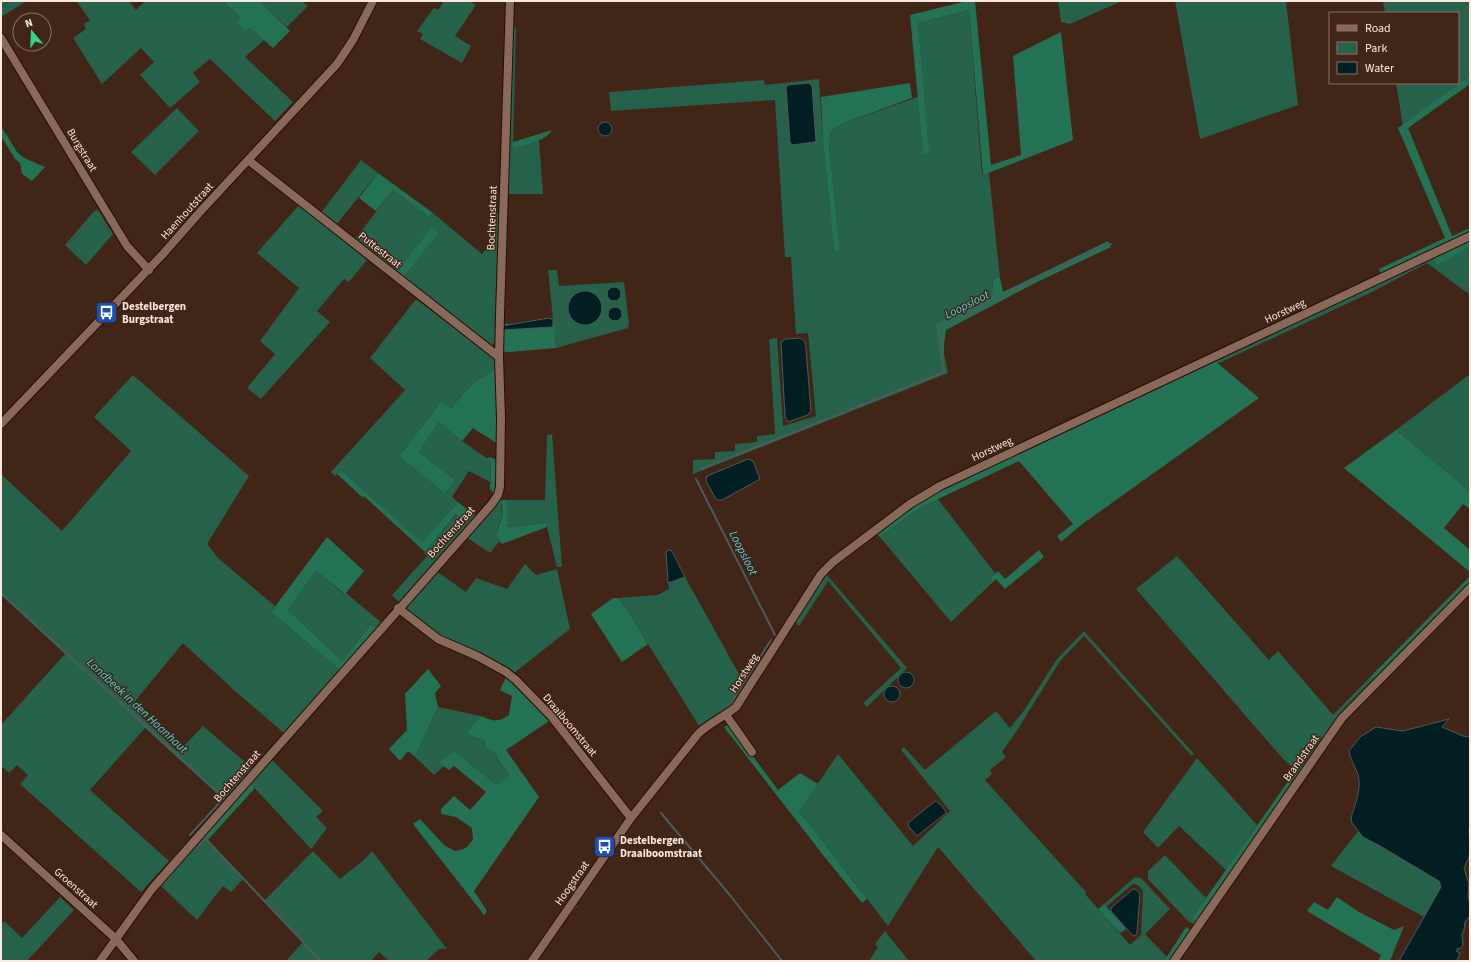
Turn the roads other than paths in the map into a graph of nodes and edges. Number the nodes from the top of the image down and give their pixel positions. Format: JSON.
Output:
{"nodes":[{"id":1,"x":373,"y":1,"type":"edge"},
{"id":2,"x":510,"y":1,"type":"edge"},
{"id":3,"x":1,"y":38,"type":"edge"},
{"id":4,"x":248,"y":160,"type":"junction"},
{"id":5,"x":1470,"y":236,"type":"edge"},
{"id":6,"x":148,"y":270,"type":"junction"},
{"id":7,"x":500,"y":357,"type":"junction"},
{"id":8,"x":1,"y":424,"type":"edge"},
{"id":9,"x":1470,"y":588,"type":"edge"},
{"id":10,"x":398,"y":608,"type":"junction"},
{"id":11,"x":726,"y":715,"type":"junction"},
{"id":12,"x":752,"y":752,"type":"dead end"},
{"id":13,"x":631,"y":818,"type":"junction"},
{"id":14,"x":1,"y":835,"type":"edge"},
{"id":15,"x":116,"y":939,"type":"junction"},
{"id":16,"x":100,"y":961,"type":"edge"},
{"id":17,"x":134,"y":961,"type":"edge"},
{"id":18,"x":532,"y":961,"type":"edge"},
{"id":19,"x":1174,"y":961,"type":"edge"}],
"edges":[{"from":1,"to":4,"type":"street","name":"Haenhoutstraat"},
{"from":2,"to":7,"type":"street","name":"Bochtenstraat"},
{"from":3,"to":6,"type":"street","name":"Burgstraat"},
{"from":4,"to":6,"type":"street","name":"Haenhoutstraat"},
{"from":4,"to":7,"type":"street","name":"Puttestraat"},
{"from":5,"to":11,"type":"street","name":"Horstweg"},
{"from":6,"to":8,"type":"street","name":"Haenhoutstraat"},
{"from":7,"to":10,"type":"street","name":"Bochtenstraat"},
{"from":9,"to":19,"type":"street","name":"Brandstraat"},
{"from":10,"to":13,"type":"street","name":"Draaiboomstraat"},
{"from":10,"to":15,"type":"street","name":"Bochtenstraat"},
{"from":11,"to":12,"type":"street"},
{"from":11,"to":13,"type":"street","name":"Horstweg"},
{"from":13,"to":18,"type":"street","name":"Hoogstraat"},
{"from":14,"to":15,"type":"street","name":"Groenstraat"},
{"from":15,"to":16,"type":"street","name":"Bochtenstraat"},
{"from":15,"to":17,"type":"street","name":"Groenstraat"}]}
